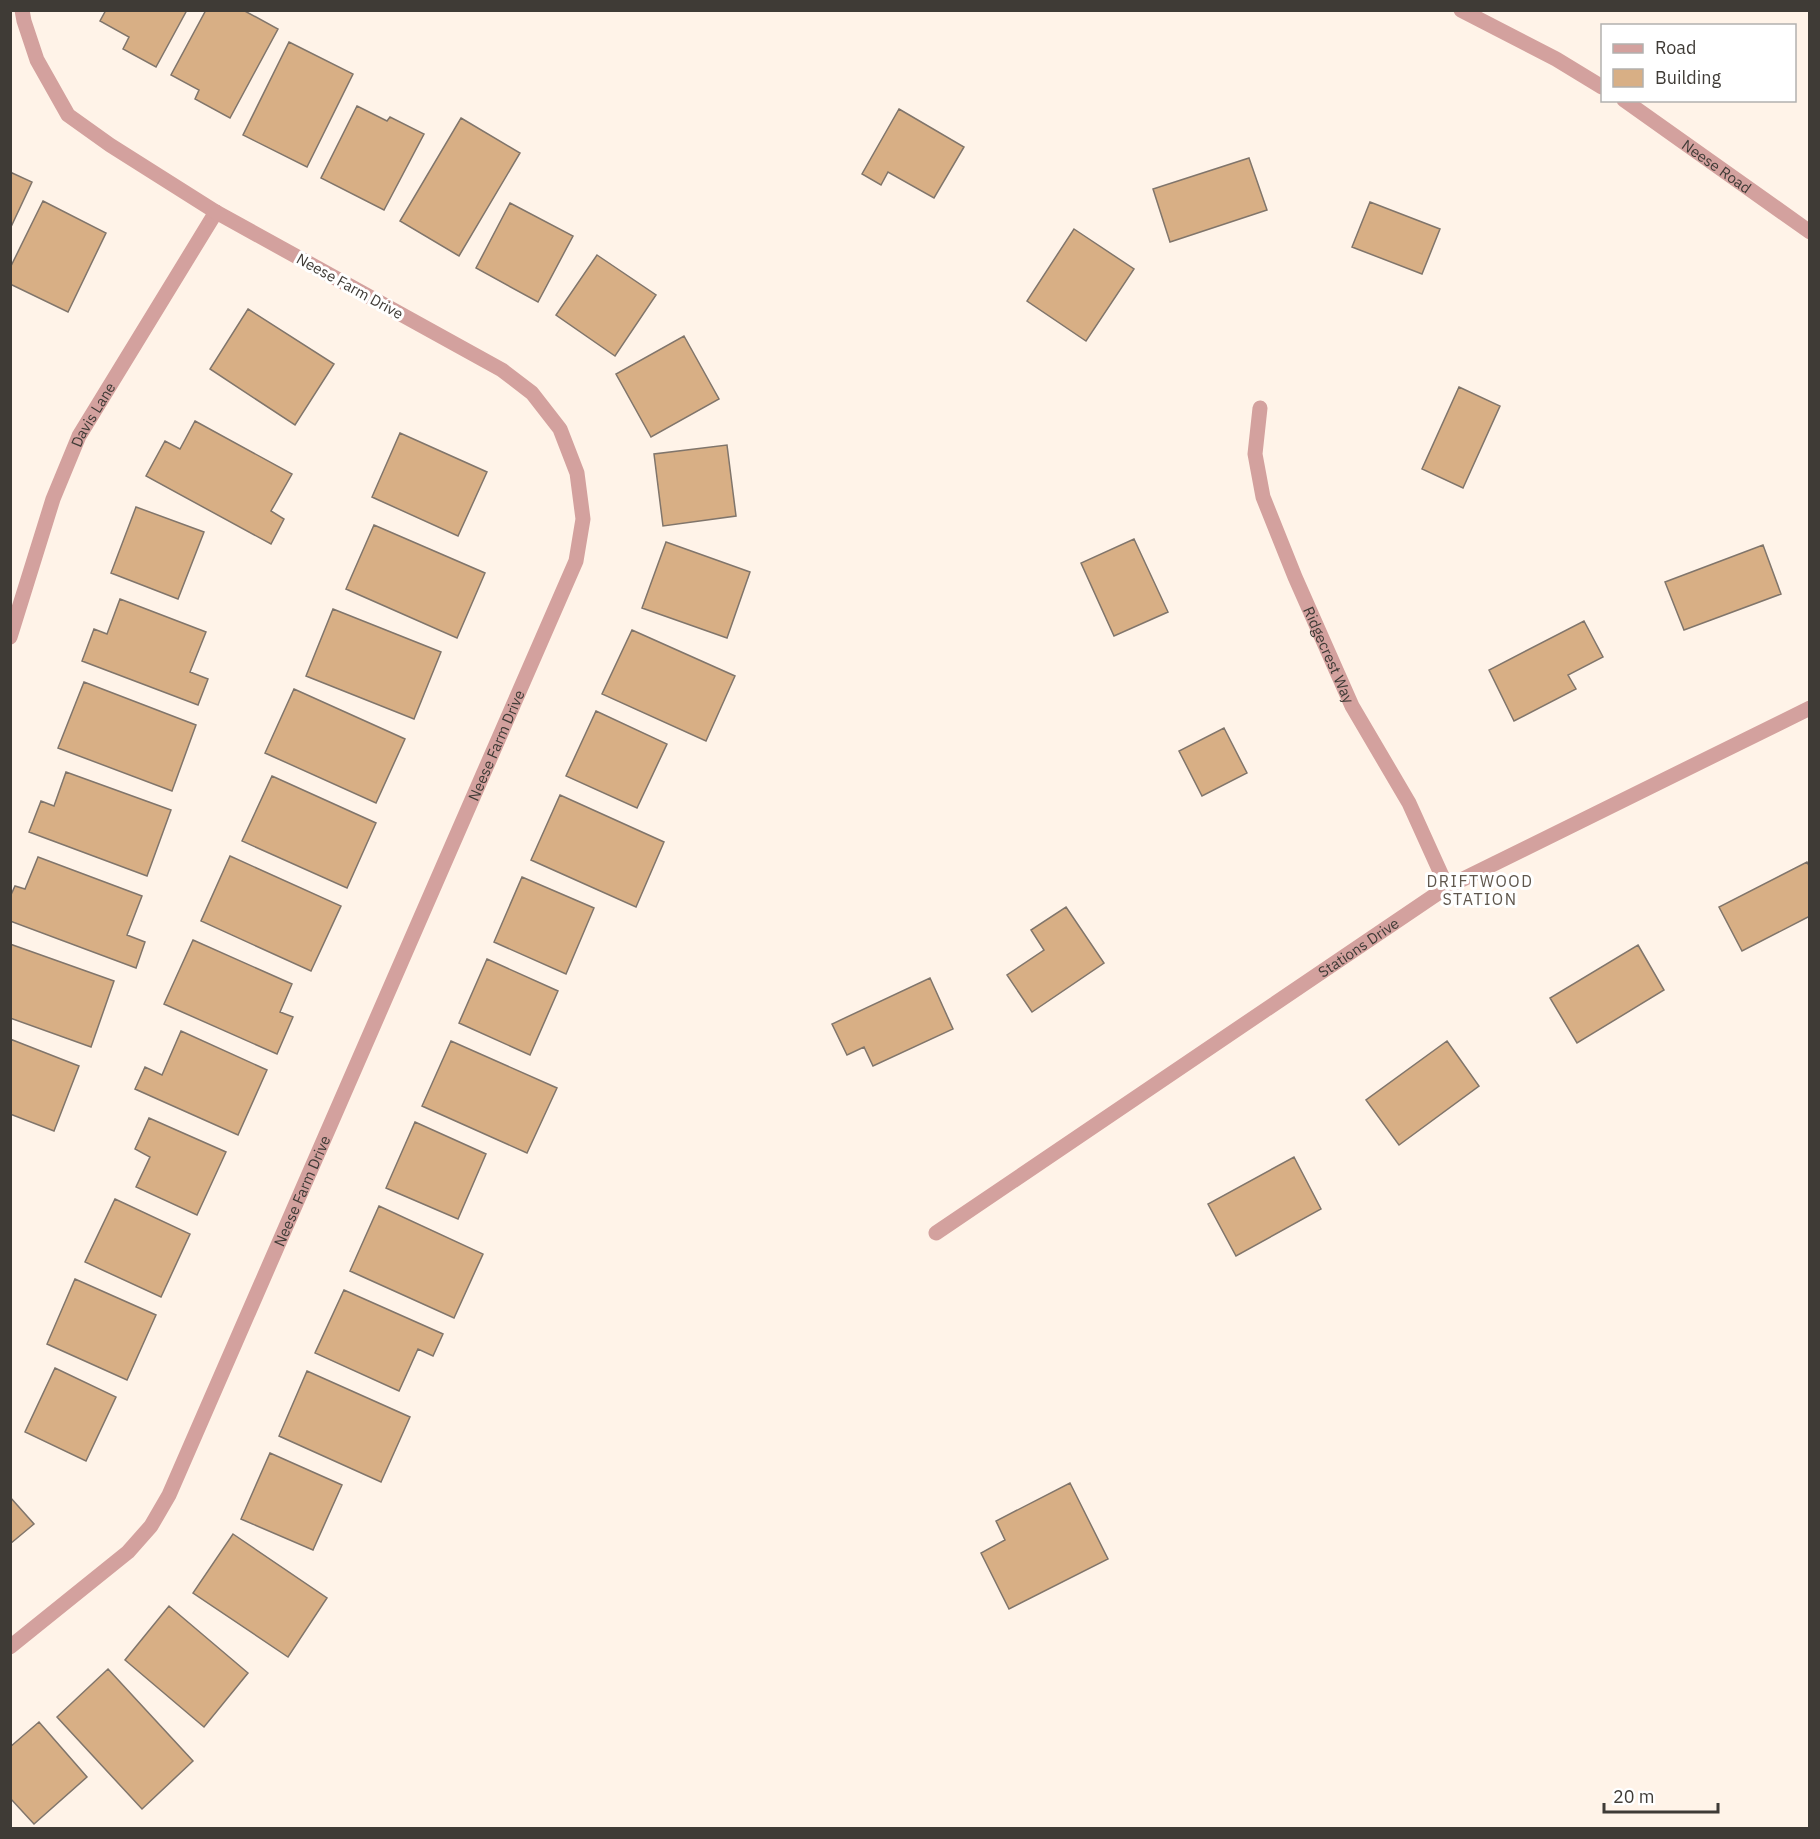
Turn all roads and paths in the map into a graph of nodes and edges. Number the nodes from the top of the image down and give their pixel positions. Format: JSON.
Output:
{"nodes":[{"id":1,"x":22,"y":10,"type":"edge"},
{"id":2,"x":1461,"y":10,"type":"edge"},
{"id":3,"x":1601,"y":86,"type":"edge"},
{"id":4,"x":1627,"y":102,"type":"edge"},
{"id":5,"x":216,"y":212,"type":"junction"},
{"id":6,"x":1809,"y":232,"type":"edge"},
{"id":7,"x":1260,"y":408,"type":"dead end"},
{"id":8,"x":10,"y":637,"type":"edge"},
{"id":9,"x":1809,"y":708,"type":"edge"},
{"id":10,"x":1447,"y":887,"type":"junction"},
{"id":11,"x":936,"y":1233,"type":"dead end"},
{"id":12,"x":10,"y":1647,"type":"edge"}],
"edges":[{"from":1,"to":5,"type":"street","name":"Neese Farm Drive"},
{"from":2,"to":3,"type":"street"},
{"from":4,"to":6,"type":"street","name":"Neese Road"},
{"from":5,"to":8,"type":"street","name":"Davis Lane"},
{"from":5,"to":12,"type":"street","name":"Neese Farm Drive"},
{"from":7,"to":10,"type":"street","name":"Ridgecrest Way"},
{"from":9,"to":10,"type":"street","name":"Stations Drive"},
{"from":10,"to":11,"type":"street","name":"Stations Drive"}]}
